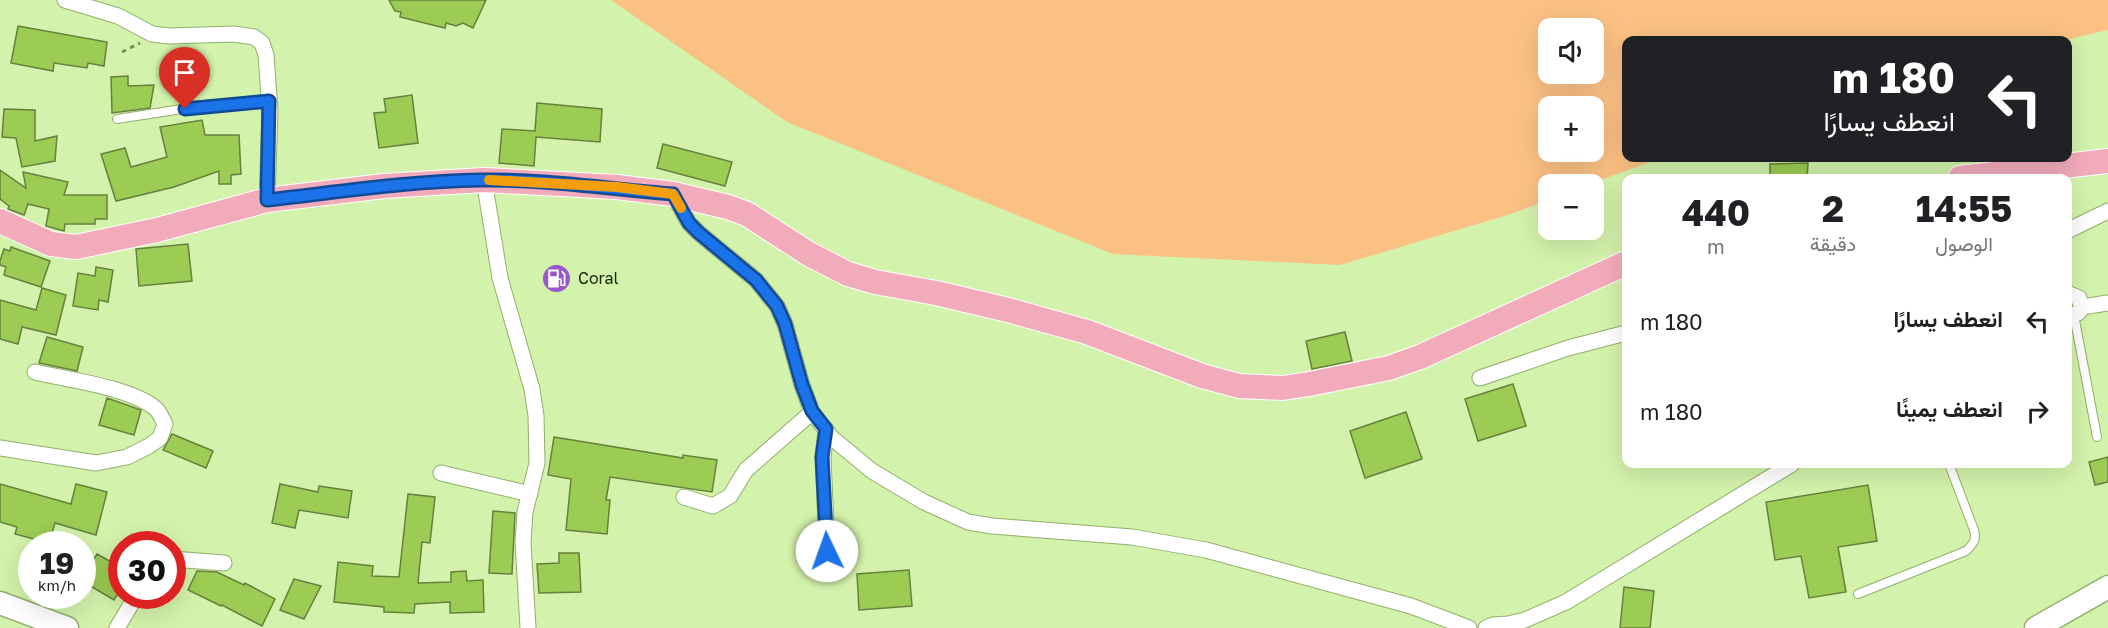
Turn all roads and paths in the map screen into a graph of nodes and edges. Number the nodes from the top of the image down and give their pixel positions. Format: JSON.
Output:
{"nodes":[{"id":1,"x":64,"y":0,"type":"edge"},
{"id":2,"x":269,"y":101,"type":"junction"},
{"id":3,"x":117,"y":119,"type":"dead end"},
{"id":4,"x":2108,"y":161,"type":"edge"},
{"id":5,"x":1995,"y":174,"type":"edge"},
{"id":6,"x":484,"y":180,"type":"junction"},
{"id":7,"x":673,"y":194,"type":"junction"},
{"id":8,"x":267,"y":200,"type":"junction"},
{"id":9,"x":2108,"y":211,"type":"edge"},
{"id":10,"x":0,"y":221,"type":"edge"},
{"id":11,"x":2072,"y":229,"type":"edge"},
{"id":12,"x":1622,"y":265,"type":"edge"},
{"id":13,"x":2072,"y":295,"type":"edge"},
{"id":14,"x":2108,"y":303,"type":"edge"},
{"id":15,"x":2074,"y":313,"type":"edge"},
{"id":16,"x":1622,"y":334,"type":"edge"},
{"id":17,"x":35,"y":372,"type":"dead end"},
{"id":18,"x":1480,"y":378,"type":"dead end"},
{"id":19,"x":812,"y":411,"type":"junction"},
{"id":20,"x":826,"y":429,"type":"junction"},
{"id":21,"x":2097,"y":437,"type":"dead end"},
{"id":22,"x":0,"y":448,"type":"edge"},
{"id":23,"x":1785,"y":468,"type":"edge"},
{"id":24,"x":1951,"y":468,"type":"edge"},
{"id":25,"x":441,"y":473,"type":"dead end"},
{"id":26,"x":530,"y":494,"type":"junction"},
{"id":27,"x":684,"y":497,"type":"dead end"},
{"id":28,"x":186,"y":560,"type":"edge"},
{"id":29,"x":224,"y":563,"type":"dead end"},
{"id":30,"x":828,"y":572,"type":"dead end"},
{"id":31,"x":2108,"y":587,"type":"edge"},
{"id":32,"x":1858,"y":594,"type":"dead end"},
{"id":33,"x":0,"y":603,"type":"edge"},
{"id":34,"x":128,"y":609,"type":"edge"},
{"id":35,"x":67,"y":628,"type":"edge"},
{"id":36,"x":117,"y":628,"type":"edge"},
{"id":37,"x":528,"y":628,"type":"edge"},
{"id":38,"x":1469,"y":628,"type":"edge"},
{"id":39,"x":1486,"y":628,"type":"edge"},
{"id":40,"x":2036,"y":628,"type":"edge"}],
"edges":[{"from":1,"to":2,"type":"street"},
{"from":2,"to":3,"type":"lane"},
{"from":2,"to":8,"type":"street"},
{"from":4,"to":5,"type":"main road"},
{"from":6,"to":7,"type":"main road"},
{"from":6,"to":8,"type":"main road"},
{"from":6,"to":26,"type":"street"},
{"from":7,"to":12,"type":"main road"},
{"from":7,"to":19,"type":"street"},
{"from":8,"to":10,"type":"main road"},
{"from":9,"to":11,"type":"street"},
{"from":13,"to":15,"type":"street"},
{"from":14,"to":15,"type":"street"},
{"from":15,"to":21,"type":"lane"},
{"from":16,"to":18,"type":"street"},
{"from":17,"to":22,"type":"street"},
{"from":19,"to":20,"type":"street"},
{"from":19,"to":27,"type":"street"},
{"from":20,"to":30,"type":"street"},
{"from":20,"to":38,"type":"street"},
{"from":23,"to":39,"type":"street"},
{"from":24,"to":32,"type":"lane"},
{"from":25,"to":26,"type":"street"},
{"from":26,"to":37,"type":"street"},
{"from":28,"to":29,"type":"street"},
{"from":31,"to":40,"type":"main road"},
{"from":33,"to":35,"type":"main road"},
{"from":34,"to":36,"type":"street"}]}
